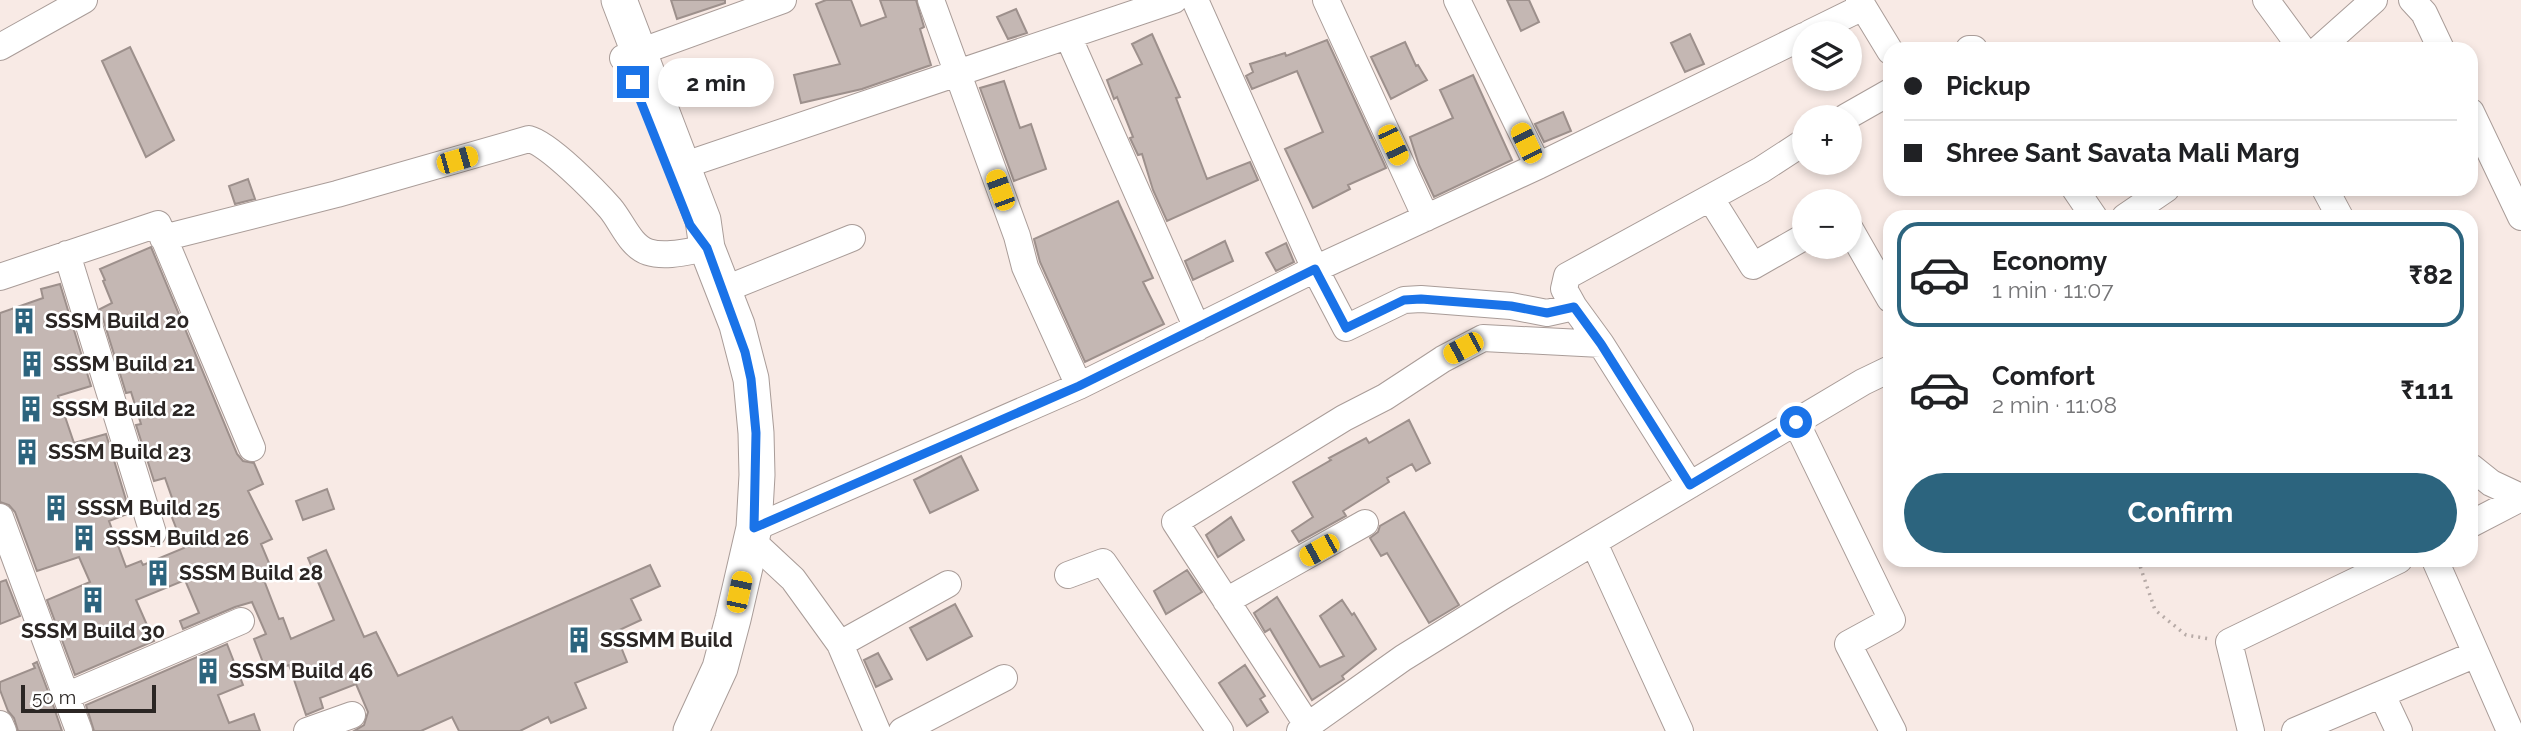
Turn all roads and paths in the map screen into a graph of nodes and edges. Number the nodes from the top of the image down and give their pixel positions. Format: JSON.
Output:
{"nodes":[{"id":1,"x":600,"y":0,"type":"edge"},
{"id":2,"x":619,"y":0,"type":"edge"},
{"id":3,"x":783,"y":0,"type":"edge"},
{"id":4,"x":931,"y":0,"type":"edge"},
{"id":5,"x":1174,"y":0,"type":"edge"},
{"id":6,"x":1195,"y":0,"type":"edge"},
{"id":7,"x":1326,"y":0,"type":"edge"},
{"id":8,"x":1457,"y":0,"type":"edge"},
{"id":9,"x":2266,"y":0,"type":"edge"},
{"id":10,"x":2374,"y":0,"type":"edge"},
{"id":11,"x":2412,"y":0,"type":"edge"},
{"id":12,"x":72,"y":3,"type":"edge"},
{"id":13,"x":1861,"y":3,"type":"edge"},
{"id":14,"x":1830,"y":21,"type":"edge"},
{"id":15,"x":1068,"y":36,"type":"junction"},
{"id":16,"x":1792,"y":42,"type":"edge"},
{"id":17,"x":1885,"y":42,"type":"edge"},
{"id":18,"x":2297,"y":42,"type":"edge"},
{"id":19,"x":2327,"y":42,"type":"edge"},
{"id":20,"x":2438,"y":42,"type":"edge"},
{"id":21,"x":0,"y":47,"type":"edge"},
{"id":22,"x":631,"y":55,"type":"junction"},
{"id":23,"x":958,"y":74,"type":"junction"},
{"id":24,"x":1883,"y":96,"type":"edge"},
{"id":25,"x":1862,"y":108,"type":"edge"},
{"id":26,"x":2478,"y":126,"type":"edge"},
{"id":27,"x":1792,"y":150,"type":"edge"},
{"id":28,"x":682,"y":166,"type":"junction"},
{"id":29,"x":1538,"y":166,"type":"junction"},
{"id":30,"x":2156,"y":196,"type":"edge"},
{"id":31,"x":1711,"y":199,"type":"junction"},
{"id":32,"x":2135,"y":210,"type":"edge"},
{"id":33,"x":2521,"y":217,"type":"edge"},
{"id":34,"x":1426,"y":218,"type":"junction"},
{"id":35,"x":163,"y":238,"type":"junction"},
{"id":36,"x":852,"y":238,"type":"dead end"},
{"id":37,"x":1792,"y":244,"type":"edge"},
{"id":38,"x":707,"y":248,"type":"junction"},
{"id":39,"x":1862,"y":250,"type":"edge"},
{"id":40,"x":67,"y":254,"type":"junction"},
{"id":41,"x":1315,"y":269,"type":"junction"},
{"id":42,"x":0,"y":276,"type":"edge"},
{"id":43,"x":1883,"y":287,"type":"edge"},
{"id":44,"x":723,"y":290,"type":"junction"},
{"id":45,"x":1574,"y":307,"type":"junction"},
{"id":46,"x":1197,"y":328,"type":"junction"},
{"id":47,"x":1601,"y":344,"type":"junction"},
{"id":48,"x":1883,"y":373,"type":"edge"},
{"id":49,"x":1079,"y":386,"type":"junction"},
{"id":50,"x":1796,"y":422,"type":"junction"},
{"id":51,"x":252,"y":448,"type":"dead end"},
{"id":52,"x":2478,"y":473,"type":"edge"},
{"id":53,"x":1690,"y":485,"type":"junction"},
{"id":54,"x":2521,"y":498,"type":"edge"},
{"id":55,"x":0,"y":517,"type":"edge"},
{"id":56,"x":2478,"y":520,"type":"edge"},
{"id":57,"x":1365,"y":523,"type":"dead end"},
{"id":58,"x":153,"y":533,"type":"dead end"},
{"id":59,"x":752,"y":533,"type":"junction"},
{"id":60,"x":1594,"y":543,"type":"junction"},
{"id":61,"x":2140,"y":567,"type":"edge"},
{"id":62,"x":2384,"y":567,"type":"edge"},
{"id":63,"x":2438,"y":567,"type":"edge"},
{"id":64,"x":1068,"y":576,"type":"dead end"},
{"id":65,"x":948,"y":584,"type":"dead end"},
{"id":66,"x":1226,"y":601,"type":"junction"},
{"id":67,"x":241,"y":621,"type":"dead end"},
{"id":68,"x":2229,"y":642,"type":"junction"},
{"id":69,"x":840,"y":644,"type":"junction"},
{"id":70,"x":2476,"y":654,"type":"junction"},
{"id":71,"x":1004,"y":678,"type":"dead end"},
{"id":72,"x":2382,"y":695,"type":"junction"},
{"id":73,"x":66,"y":696,"type":"junction"},
{"id":74,"x":352,"y":715,"type":"dead end"},
{"id":75,"x":0,"y":724,"type":"edge"},
{"id":76,"x":1303,"y":729,"type":"edge"},
{"id":77,"x":3,"y":731,"type":"edge"},
{"id":78,"x":79,"y":731,"type":"edge"},
{"id":79,"x":307,"y":731,"type":"edge"},
{"id":80,"x":691,"y":731,"type":"edge"},
{"id":81,"x":877,"y":731,"type":"edge"},
{"id":82,"x":902,"y":731,"type":"edge"},
{"id":83,"x":1220,"y":731,"type":"edge"},
{"id":84,"x":1680,"y":731,"type":"edge"},
{"id":85,"x":1893,"y":731,"type":"edge"},
{"id":86,"x":2251,"y":731,"type":"edge"},
{"id":87,"x":2295,"y":731,"type":"edge"},
{"id":88,"x":2399,"y":731,"type":"edge"},
{"id":89,"x":2510,"y":731,"type":"edge"}],
"edges":[{"from":1,"to":22,"type":"main road"},
{"from":2,"to":22,"type":"main road"},
{"from":3,"to":22,"type":"street"},
{"from":4,"to":23,"type":"street"},
{"from":5,"to":15,"type":"street"},
{"from":6,"to":41,"type":"street"},
{"from":7,"to":34,"type":"street"},
{"from":8,"to":29,"type":"street"},
{"from":9,"to":18,"type":"street"},
{"from":10,"to":19,"type":"street"},
{"from":11,"to":20,"type":"street"},
{"from":12,"to":21,"type":"street"},
{"from":13,"to":14,"type":"street"},
{"from":13,"to":17,"type":"street"},
{"from":15,"to":23,"type":"street"},
{"from":15,"to":46,"type":"street"},
{"from":16,"to":29,"type":"street"},
{"from":22,"to":28,"type":"main road"},
{"from":22,"to":38,"type":"main road"},
{"from":23,"to":28,"type":"street"},
{"from":23,"to":49,"type":"street"},
{"from":24,"to":25,"type":"street"},
{"from":26,"to":33,"type":"street"},
{"from":27,"to":31,"type":"street"},
{"from":28,"to":38,"type":"main road"},
{"from":29,"to":34,"type":"street"},
{"from":30,"to":32,"type":"street"},
{"from":31,"to":37,"type":"street"},
{"from":31,"to":45,"type":"street"},
{"from":34,"to":41,"type":"street"},
{"from":35,"to":38,"type":"street"},
{"from":35,"to":40,"type":"street"},
{"from":35,"to":51,"type":"street"},
{"from":36,"to":44,"type":"street"},
{"from":38,"to":44,"type":"main road"},
{"from":39,"to":43,"type":"street"},
{"from":40,"to":42,"type":"street"},
{"from":40,"to":58,"type":"street"},
{"from":41,"to":45,"type":"street"},
{"from":41,"to":46,"type":"street"},
{"from":44,"to":59,"type":"main road"},
{"from":45,"to":47,"type":"street"},
{"from":46,"to":49,"type":"street"},
{"from":47,"to":53,"type":"street"},
{"from":47,"to":66,"type":"street"},
{"from":48,"to":50,"type":"street"},
{"from":49,"to":59,"type":"street"},
{"from":50,"to":53,"type":"street"},
{"from":50,"to":85,"type":"street"},
{"from":52,"to":54,"type":"street"},
{"from":53,"to":60,"type":"street"},
{"from":54,"to":56,"type":"street"},
{"from":55,"to":73,"type":"street"},
{"from":57,"to":66,"type":"street"},
{"from":59,"to":69,"type":"street"},
{"from":59,"to":80,"type":"main road"},
{"from":60,"to":76,"type":"street"},
{"from":60,"to":84,"type":"street"},
{"from":61,"to":68,"type":"path"},
{"from":62,"to":68,"type":"street"},
{"from":63,"to":70,"type":"street"},
{"from":64,"to":83,"type":"street"},
{"from":65,"to":69,"type":"street"},
{"from":66,"to":76,"type":"street"},
{"from":67,"to":73,"type":"street"},
{"from":68,"to":86,"type":"street"},
{"from":69,"to":81,"type":"street"},
{"from":70,"to":72,"type":"street"},
{"from":70,"to":89,"type":"street"},
{"from":71,"to":82,"type":"street"},
{"from":72,"to":87,"type":"street"},
{"from":72,"to":88,"type":"street"},
{"from":73,"to":78,"type":"street"},
{"from":74,"to":79,"type":"street"},
{"from":75,"to":77,"type":"street"}]}
